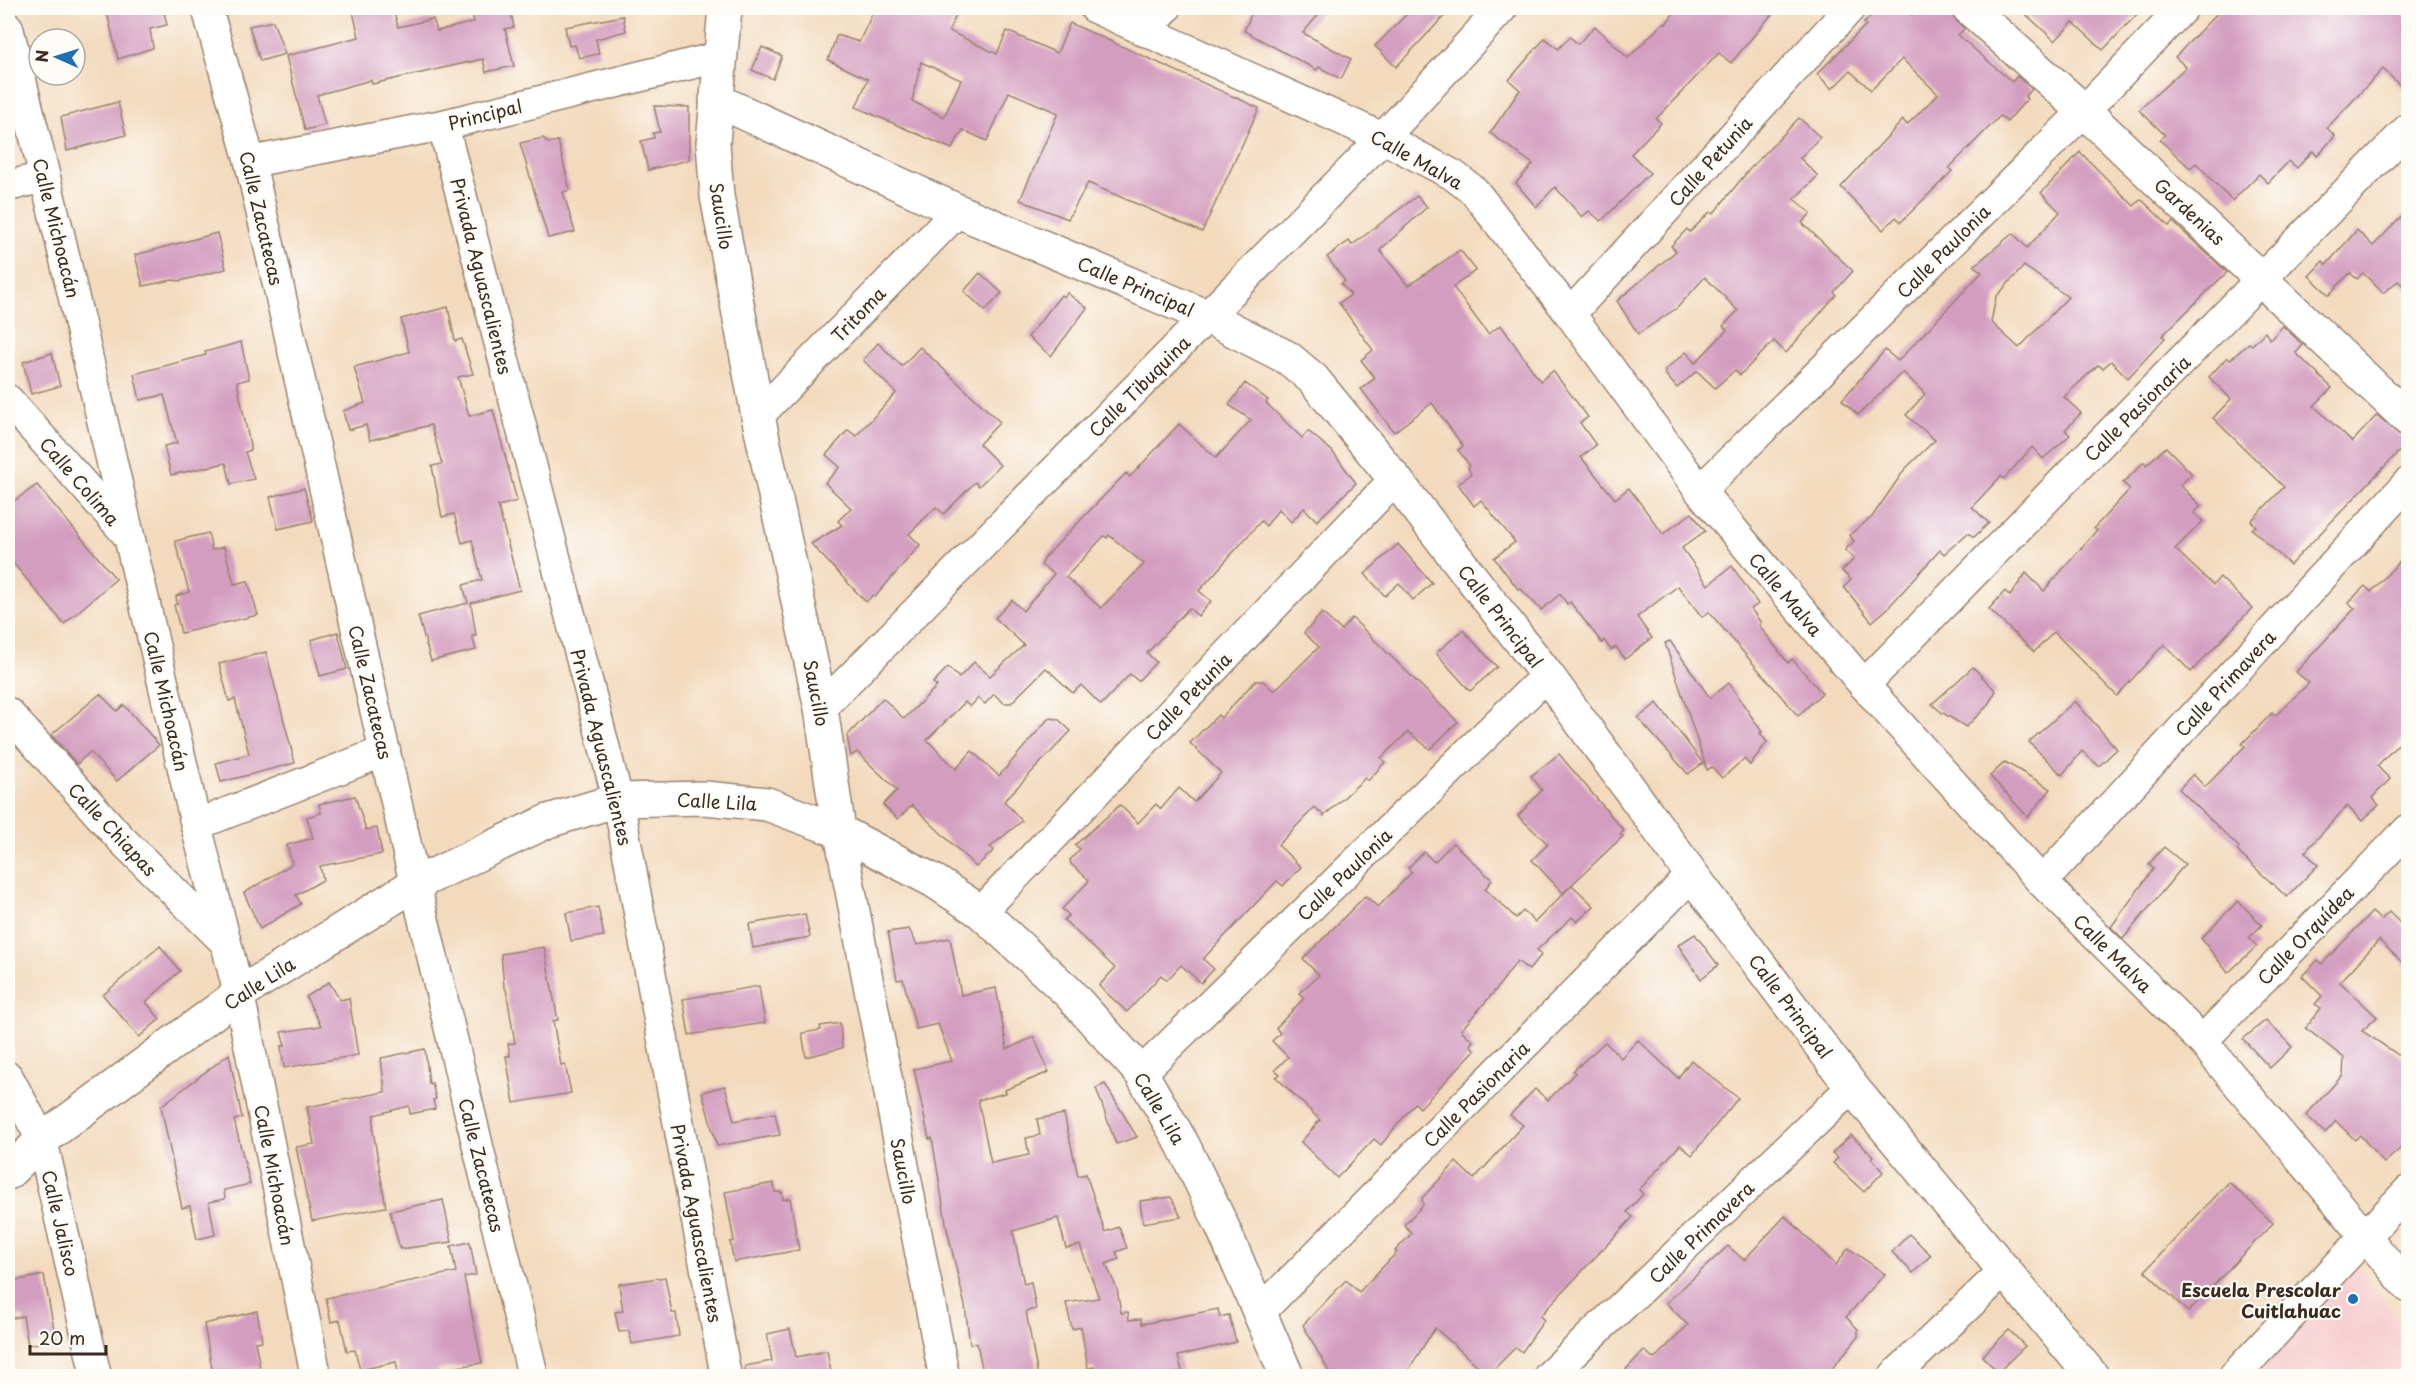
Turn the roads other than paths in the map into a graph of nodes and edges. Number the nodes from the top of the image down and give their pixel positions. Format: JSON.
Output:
{"nodes":[{"id":1,"x":207,"y":8,"type":"edge"},
{"id":2,"x":725,"y":8,"type":"edge"},
{"id":3,"x":1095,"y":8,"type":"edge"},
{"id":4,"x":1166,"y":8,"type":"edge"},
{"id":5,"x":1502,"y":8,"type":"edge"},
{"id":6,"x":1850,"y":8,"type":"edge"},
{"id":7,"x":1969,"y":8,"type":"edge"},
{"id":8,"x":2183,"y":8,"type":"edge"},
{"id":9,"x":8,"y":28,"type":"edge"},
{"id":10,"x":1144,"y":31,"type":"junction"},
{"id":11,"x":719,"y":57,"type":"junction"},
{"id":12,"x":716,"y":100,"type":"junction"},
{"id":13,"x":2084,"y":111,"type":"junction"},
{"id":14,"x":443,"y":124,"type":"junction"},
{"id":15,"x":2409,"y":129,"type":"edge"},
{"id":16,"x":1383,"y":138,"type":"junction"},
{"id":17,"x":250,"y":162,"type":"junction"},
{"id":18,"x":44,"y":177,"type":"junction"},
{"id":19,"x":8,"y":186,"type":"edge"},
{"id":20,"x":958,"y":211,"type":"junction"},
{"id":21,"x":2263,"y":280,"type":"junction"},
{"id":22,"x":1570,"y":314,"type":"junction"},
{"id":23,"x":1208,"y":316,"type":"junction"},
{"id":24,"x":8,"y":399,"type":"edge"},
{"id":25,"x":758,"y":416,"type":"junction"},
{"id":26,"x":2409,"y":419,"type":"edge"},
{"id":27,"x":1395,"y":479,"type":"junction"},
{"id":28,"x":2409,"y":483,"type":"edge"},
{"id":29,"x":1700,"y":491,"type":"junction"},
{"id":30,"x":128,"y":536,"type":"junction"},
{"id":31,"x":1546,"y":675,"type":"junction"},
{"id":32,"x":1864,"y":685,"type":"junction"},
{"id":33,"x":821,"y":708,"type":"junction"},
{"id":34,"x":8,"y":713,"type":"edge"},
{"id":35,"x":385,"y":751,"type":"junction"},
{"id":36,"x":618,"y":800,"type":"junction"},
{"id":37,"x":196,"y":825,"type":"junction"},
{"id":38,"x":2409,"y":830,"type":"edge"},
{"id":39,"x":839,"y":831,"type":"junction"},
{"id":40,"x":1692,"y":875,"type":"junction"},
{"id":41,"x":2042,"y":882,"type":"junction"},
{"id":42,"x":415,"y":884,"type":"junction"},
{"id":43,"x":981,"y":912,"type":"junction"},
{"id":44,"x":224,"y":941,"type":"junction"},
{"id":45,"x":239,"y":994,"type":"junction"},
{"id":46,"x":2202,"y":1041,"type":"junction"},
{"id":47,"x":1141,"y":1073,"type":"junction"},
{"id":48,"x":8,"y":1077,"type":"edge"},
{"id":49,"x":1852,"y":1087,"type":"junction"},
{"id":50,"x":42,"y":1140,"type":"junction"},
{"id":51,"x":8,"y":1173,"type":"edge"},
{"id":52,"x":2409,"y":1191,"type":"edge"},
{"id":53,"x":2367,"y":1236,"type":"junction"},
{"id":54,"x":2006,"y":1269,"type":"junction"},
{"id":55,"x":2409,"y":1287,"type":"edge"},
{"id":56,"x":1259,"y":1313,"type":"junction"},
{"id":57,"x":96,"y":1377,"type":"edge"},
{"id":58,"x":316,"y":1377,"type":"edge"},
{"id":59,"x":533,"y":1377,"type":"edge"},
{"id":60,"x":726,"y":1377,"type":"edge"},
{"id":61,"x":944,"y":1377,"type":"edge"},
{"id":62,"x":1287,"y":1377,"type":"edge"},
{"id":63,"x":1549,"y":1377,"type":"edge"},
{"id":64,"x":1894,"y":1377,"type":"edge"},
{"id":65,"x":2092,"y":1377,"type":"edge"},
{"id":66,"x":2234,"y":1377,"type":"edge"}],
"edges":[{"from":1,"to":17,"type":"street","name":"Calle Zacatecas"},
{"from":2,"to":11,"type":"street","name":"Saucillo"},
{"from":3,"to":10,"type":"street","name":"Calle Malva"},
{"from":4,"to":10,"type":"street"},
{"from":5,"to":16,"type":"street","name":"Calle Tibuquina"},
{"from":6,"to":22,"type":"street","name":"Calle Petunia"},
{"from":7,"to":13,"type":"street","name":"Gardenias"},
{"from":8,"to":13,"type":"street","name":"Calle Paulonia"},
{"from":9,"to":18,"type":"street","name":"Calle Michoacán"},
{"from":10,"to":16,"type":"street","name":"Calle Malva"},
{"from":11,"to":12,"type":"street","name":"Saucillo"},
{"from":11,"to":14,"type":"street","name":"Principal"},
{"from":12,"to":20,"type":"street","name":"Calle Principal"},
{"from":12,"to":25,"type":"street","name":"Saucillo"},
{"from":13,"to":21,"type":"street","name":"Gardenias"},
{"from":13,"to":29,"type":"street","name":"Calle Paulonia"},
{"from":14,"to":17,"type":"street","name":"Principal"},
{"from":14,"to":36,"type":"street","name":"Privada Aguascalientes"},
{"from":15,"to":21,"type":"street","name":"Calle Pasionaria"},
{"from":16,"to":22,"type":"street","name":"Calle Malva"},
{"from":16,"to":23,"type":"street","name":"Calle Tibuquina"},
{"from":17,"to":35,"type":"street","name":"Calle Zacatecas"},
{"from":18,"to":19,"type":"street"},
{"from":18,"to":30,"type":"street","name":"Calle Michoacán"},
{"from":20,"to":23,"type":"street","name":"Calle Principal"},
{"from":20,"to":25,"type":"street","name":"Tritoma"},
{"from":21,"to":26,"type":"street","name":"Gardenias"},
{"from":21,"to":32,"type":"street","name":"Calle Pasionaria"},
{"from":22,"to":29,"type":"street","name":"Calle Malva"},
{"from":23,"to":27,"type":"street","name":"Calle Principal"},
{"from":23,"to":33,"type":"street","name":"Calle Tibuquina"},
{"from":24,"to":30,"type":"street","name":"Calle Colima"},
{"from":25,"to":33,"type":"street","name":"Saucillo"},
{"from":27,"to":31,"type":"street","name":"Calle Principal"},
{"from":27,"to":43,"type":"street","name":"Calle Petunia"},
{"from":28,"to":41,"type":"street","name":"Calle Primavera"},
{"from":29,"to":32,"type":"street","name":"Calle Malva"},
{"from":30,"to":37,"type":"street","name":"Calle Michoacán"},
{"from":31,"to":40,"type":"street","name":"Calle Principal"},
{"from":31,"to":47,"type":"street","name":"Calle Paulonia"},
{"from":32,"to":41,"type":"street","name":"Calle Malva"},
{"from":33,"to":39,"type":"street","name":"Saucillo"},
{"from":34,"to":44,"type":"street","name":"Calle Chiapas"},
{"from":35,"to":37,"type":"street"},
{"from":35,"to":42,"type":"street","name":"Calle Zacatecas"},
{"from":36,"to":39,"type":"street","name":"Calle Lila"},
{"from":36,"to":42,"type":"street","name":"Calle Lila"},
{"from":36,"to":60,"type":"street","name":"Privada Aguascalientes"},
{"from":37,"to":44,"type":"street","name":"Calle Michoacán"},
{"from":38,"to":46,"type":"street","name":"Calle Orquídea"},
{"from":39,"to":43,"type":"street","name":"Calle Lila"},
{"from":39,"to":61,"type":"street","name":"Saucillo"},
{"from":40,"to":49,"type":"street","name":"Calle Principal"},
{"from":40,"to":56,"type":"street","name":"Calle Pasionaria"},
{"from":41,"to":46,"type":"street","name":"Calle Malva"},
{"from":42,"to":45,"type":"street","name":"Calle Lila"},
{"from":42,"to":59,"type":"street","name":"Calle Zacatecas"},
{"from":43,"to":47,"type":"street","name":"Calle Lila"},
{"from":44,"to":45,"type":"street","name":"Calle Michoacán"},
{"from":45,"to":50,"type":"street","name":"Calle Lila"},
{"from":45,"to":58,"type":"street","name":"Calle Michoacán"},
{"from":46,"to":53,"type":"street","name":"Calle Malva"},
{"from":47,"to":56,"type":"street","name":"Calle Lila"},
{"from":48,"to":50,"type":"street","name":"Calle Jalisco"},
{"from":49,"to":54,"type":"street","name":"Calle Principal"},
{"from":49,"to":63,"type":"street","name":"Calle Primavera"},
{"from":50,"to":51,"type":"street","name":"Calle Lila"},
{"from":50,"to":57,"type":"street","name":"Calle Jalisco"},
{"from":52,"to":53,"type":"street"},
{"from":53,"to":55,"type":"street","name":"Calle Malva"},
{"from":53,"to":66,"type":"street"},
{"from":54,"to":64,"type":"street"},
{"from":54,"to":65,"type":"street","name":"Calle Principal"},
{"from":56,"to":62,"type":"street","name":"Calle Lila"}]}
